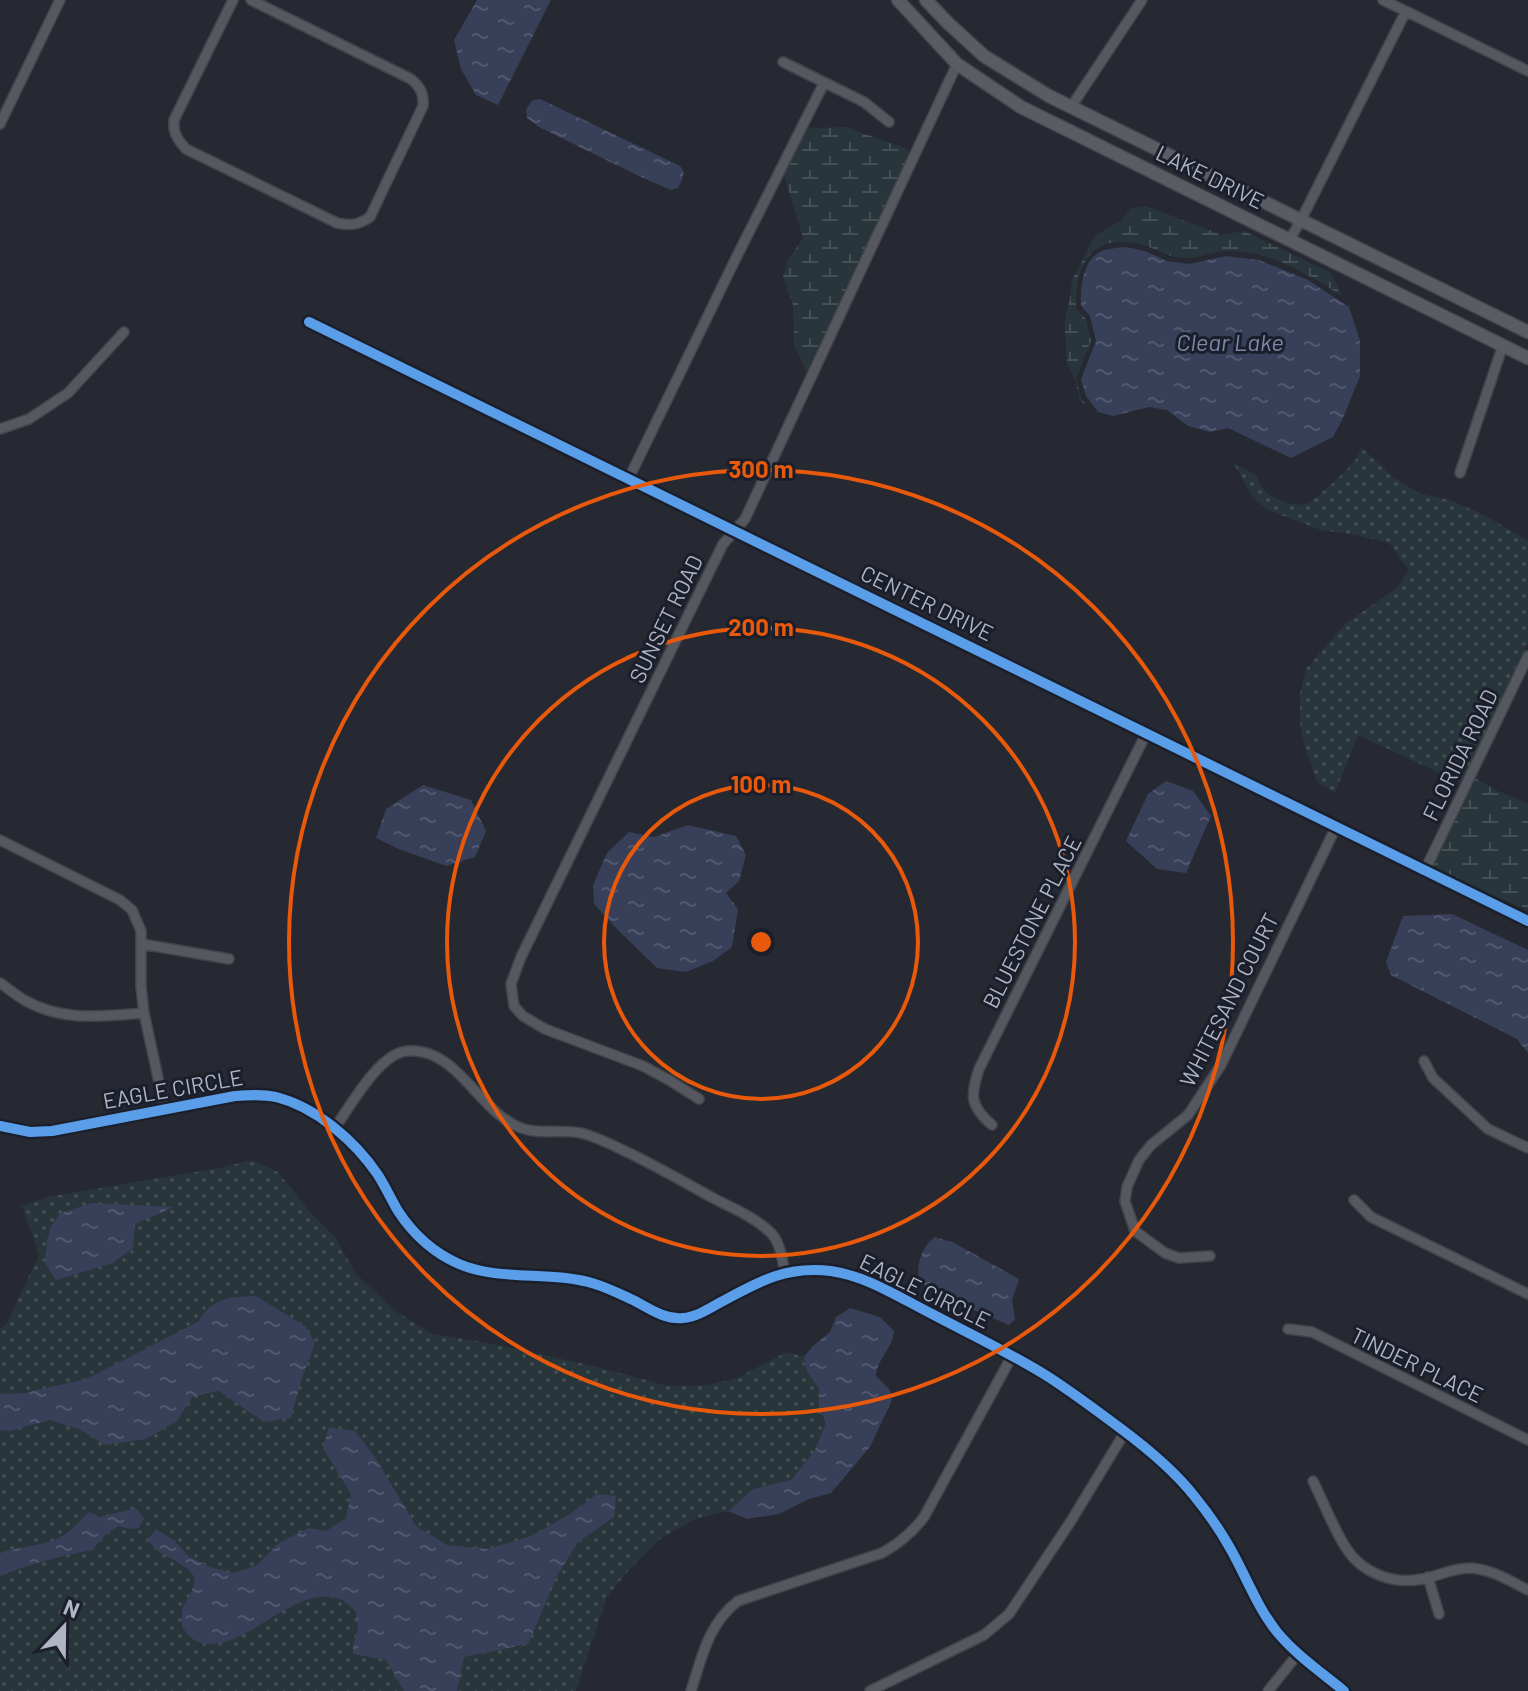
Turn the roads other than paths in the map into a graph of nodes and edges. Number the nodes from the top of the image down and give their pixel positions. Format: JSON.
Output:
{"nodes":[{"id":1,"x":60,"y":0,"type":"edge"},
{"id":2,"x":233,"y":0,"type":"edge"},
{"id":3,"x":251,"y":0,"type":"edge"},
{"id":4,"x":898,"y":0,"type":"edge"},
{"id":5,"x":926,"y":0,"type":"edge"},
{"id":6,"x":1142,"y":0,"type":"edge"},
{"id":7,"x":1383,"y":0,"type":"edge"},
{"id":8,"x":1406,"y":11,"type":"junction"},
{"id":9,"x":783,"y":62,"type":"dead end"},
{"id":10,"x":957,"y":64,"type":"junction"},
{"id":11,"x":1528,"y":71,"type":"edge"},
{"id":12,"x":824,"y":83,"type":"junction"},
{"id":13,"x":1071,"y":107,"type":"junction"},
{"id":14,"x":889,"y":122,"type":"dead end"},
{"id":15,"x":0,"y":124,"type":"edge"},
{"id":16,"x":1301,"y":220,"type":"junction"},
{"id":17,"x":1290,"y":239,"type":"junction"},
{"id":18,"x":309,"y":322,"type":"dead end"},
{"id":19,"x":124,"y":332,"type":"dead end"},
{"id":20,"x":1528,"y":332,"type":"edge"},
{"id":21,"x":1503,"y":345,"type":"junction"},
{"id":22,"x":1528,"y":358,"type":"edge"},
{"id":23,"x":0,"y":429,"type":"edge"},
{"id":24,"x":1460,"y":473,"type":"dead end"},
{"id":25,"x":629,"y":478,"type":"junction"},
{"id":26,"x":735,"y":530,"type":"junction"},
{"id":27,"x":1528,"y":656,"type":"edge"},
{"id":28,"x":1146,"y":734,"type":"junction"},
{"id":29,"x":1336,"y":827,"type":"junction"},
{"id":30,"x":0,"y":840,"type":"edge"},
{"id":31,"x":1425,"y":870,"type":"junction"},
{"id":32,"x":1528,"y":921,"type":"edge"},
{"id":33,"x":142,"y":944,"type":"junction"},
{"id":34,"x":229,"y":959,"type":"dead end"},
{"id":35,"x":0,"y":983,"type":"edge"},
{"id":36,"x":144,"y":1013,"type":"junction"},
{"id":37,"x":1424,"y":1061,"type":"dead end"},
{"id":38,"x":699,"y":1099,"type":"dead end"},
{"id":39,"x":165,"y":1110,"type":"junction"},
{"id":40,"x":992,"y":1125,"type":"dead end"},
{"id":41,"x":0,"y":1126,"type":"edge"},
{"id":42,"x":334,"y":1129,"type":"junction"},
{"id":43,"x":1528,"y":1148,"type":"edge"},
{"id":44,"x":1354,"y":1200,"type":"dead end"},
{"id":45,"x":1210,"y":1256,"type":"dead end"},
{"id":46,"x":785,"y":1272,"type":"junction"},
{"id":47,"x":1528,"y":1294,"type":"edge"},
{"id":48,"x":1288,"y":1329,"type":"dead end"},
{"id":49,"x":1012,"y":1356,"type":"junction"},
{"id":50,"x":1125,"y":1432,"type":"junction"},
{"id":51,"x":1528,"y":1440,"type":"edge"},
{"id":52,"x":1313,"y":1481,"type":"dead end"},
{"id":53,"x":1428,"y":1577,"type":"junction"},
{"id":54,"x":1528,"y":1590,"type":"edge"},
{"id":55,"x":1439,"y":1614,"type":"dead end"},
{"id":56,"x":1298,"y":1654,"type":"junction"},
{"id":57,"x":691,"y":1691,"type":"edge"},
{"id":58,"x":870,"y":1691,"type":"edge"},
{"id":59,"x":1268,"y":1691,"type":"edge"},
{"id":60,"x":1344,"y":1691,"type":"edge"}],
"edges":[{"from":1,"to":15,"type":"street"},
{"from":2,"to":3,"type":"street"},
{"from":4,"to":10,"type":"main road","name":"LAKE DRIVE"},
{"from":5,"to":13,"type":"main road","name":"LAKE DRIVE"},
{"from":6,"to":13,"type":"street"},
{"from":7,"to":8,"type":"street"},
{"from":8,"to":11,"type":"street"},
{"from":8,"to":16,"type":"street"},
{"from":9,"to":12,"type":"street"},
{"from":10,"to":17,"type":"main road","name":"LAKE DRIVE"},
{"from":10,"to":26,"type":"street","name":"SUNSET ROAD"},
{"from":12,"to":14,"type":"street"},
{"from":12,"to":25,"type":"street"},
{"from":13,"to":16,"type":"main road","name":"LAKE DRIVE"},
{"from":16,"to":17,"type":"street"},
{"from":16,"to":20,"type":"main road","name":"LAKE DRIVE"},
{"from":17,"to":21,"type":"main road","name":"LAKE DRIVE"},
{"from":18,"to":25,"type":"street","name":"CENTER DRIVE"},
{"from":19,"to":23,"type":"street"},
{"from":21,"to":22,"type":"main road","name":"LAKE DRIVE"},
{"from":21,"to":24,"type":"street"},
{"from":25,"to":26,"type":"street","name":"CENTER DRIVE"},
{"from":26,"to":28,"type":"street","name":"CENTER DRIVE"},
{"from":26,"to":38,"type":"street","name":"SUNSET ROAD"},
{"from":27,"to":31,"type":"street","name":"FLORIDA ROAD"},
{"from":28,"to":29,"type":"street","name":"CENTER DRIVE"},
{"from":28,"to":40,"type":"street","name":"BLUESTONE PLACE"},
{"from":29,"to":31,"type":"street","name":"CENTER DRIVE"},
{"from":29,"to":45,"type":"street","name":"WHITESAND COURT"},
{"from":30,"to":33,"type":"street"},
{"from":31,"to":32,"type":"street","name":"CENTER DRIVE"},
{"from":33,"to":34,"type":"street"},
{"from":33,"to":36,"type":"street"},
{"from":35,"to":36,"type":"street"},
{"from":36,"to":39,"type":"street"},
{"from":37,"to":43,"type":"street"},
{"from":39,"to":41,"type":"street","name":"EAGLE CIRCLE"},
{"from":39,"to":42,"type":"street","name":"EAGLE CIRCLE"},
{"from":42,"to":46,"type":"street","name":"EAGLE CIRCLE"},
{"from":42,"to":46,"type":"street"},
{"from":44,"to":47,"type":"street"},
{"from":46,"to":49,"type":"street","name":"EAGLE CIRCLE"},
{"from":48,"to":51,"type":"street","name":"TINDER PLACE"},
{"from":49,"to":50,"type":"street","name":"EAGLE CIRCLE"},
{"from":49,"to":57,"type":"street"},
{"from":50,"to":56,"type":"street","name":"EAGLE CIRCLE"},
{"from":50,"to":58,"type":"street"},
{"from":52,"to":53,"type":"street"},
{"from":53,"to":54,"type":"street"},
{"from":53,"to":55,"type":"street"},
{"from":56,"to":59,"type":"street"},
{"from":56,"to":60,"type":"street","name":"EAGLE CIRCLE"}]}
